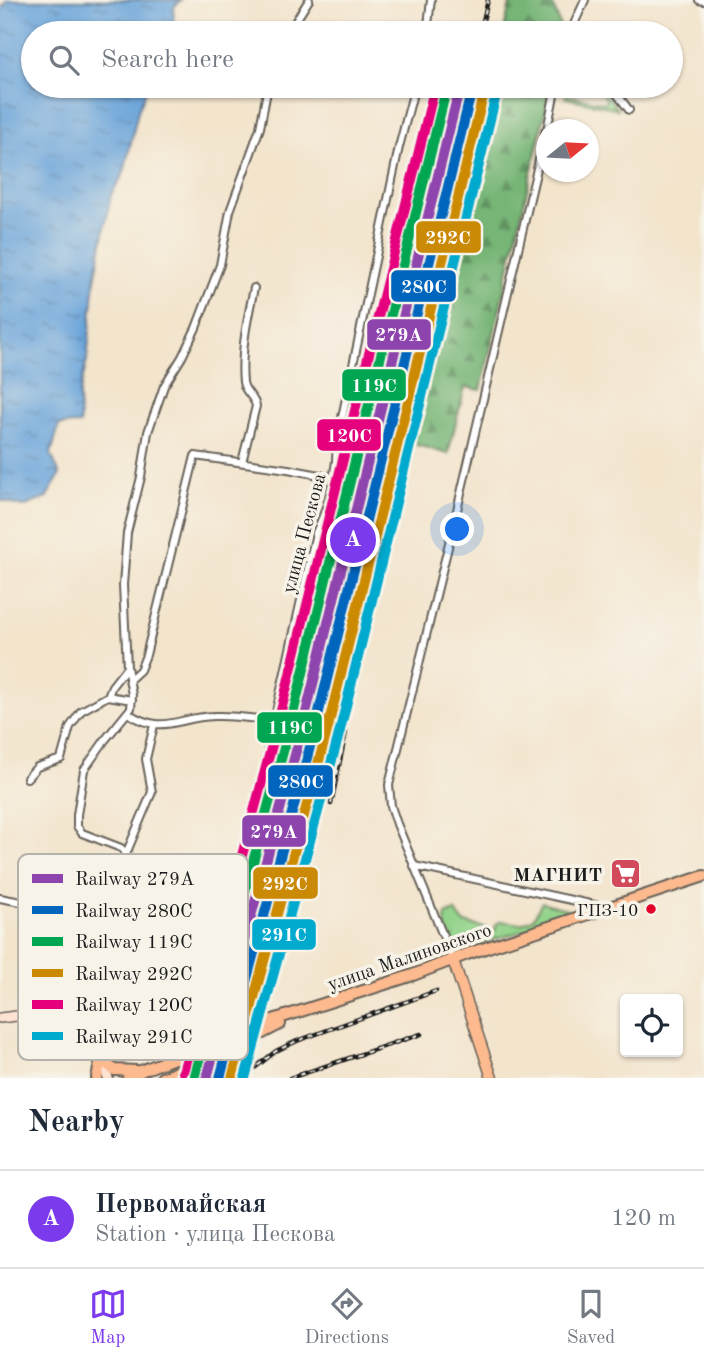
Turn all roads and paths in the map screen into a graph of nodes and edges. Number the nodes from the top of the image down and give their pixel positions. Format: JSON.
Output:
{"nodes":[{"id":1,"x":309,"y":0,"type":"edge"},
{"id":2,"x":431,"y":0,"type":"edge"},
{"id":3,"x":585,"y":0,"type":"edge"},
{"id":4,"x":296,"y":21,"type":"edge"},
{"id":5,"x":428,"y":21,"type":"edge"},
{"id":6,"x":575,"y":21,"type":"edge"},
{"id":7,"x":266,"y":98,"type":"edge"},
{"id":8,"x":412,"y":98,"type":"edge"},
{"id":9,"x":554,"y":98,"type":"edge"},
{"id":10,"x":620,"y":98,"type":"edge"},
{"id":11,"x":629,"y":110,"type":"dead end"},
{"id":12,"x":549,"y":119,"type":"edge"},
{"id":13,"x":536,"y":176,"type":"edge"},
{"id":14,"x":254,"y":288,"type":"dead end"},
{"id":15,"x":242,"y":462,"type":"junction"},
{"id":16,"x":335,"y":478,"type":"junction"},
{"id":17,"x":127,"y":667,"type":"junction"},
{"id":18,"x":129,"y":680,"type":"junction"},
{"id":19,"x":108,"y":696,"type":"junction"},
{"id":20,"x":132,"y":700,"type":"junction"},
{"id":21,"x":128,"y":713,"type":"junction"},
{"id":22,"x":275,"y":721,"type":"junction"},
{"id":23,"x":154,"y":725,"type":"junction"},
{"id":24,"x":27,"y":779,"type":"dead end"},
{"id":25,"x":126,"y":854,"type":"joint"},
{"id":26,"x":244,"y":854,"type":"edge"},
{"id":27,"x":415,"y":866,"type":"junction"},
{"id":28,"x":704,"y":876,"type":"edge"},
{"id":29,"x":704,"y":883,"type":"edge"},
{"id":30,"x":0,"y":898,"type":"edge"},
{"id":31,"x":18,"y":901,"type":"edge"},
{"id":32,"x":610,"y":908,"type":"junction"},
{"id":33,"x":454,"y":963,"type":"junction"},
{"id":34,"x":18,"y":1016,"type":"edge"},
{"id":35,"x":0,"y":1018,"type":"edge"},
{"id":36,"x":248,"y":1030,"type":"edge"},
{"id":37,"x":248,"y":1041,"type":"edge"},
{"id":38,"x":101,"y":1060,"type":"edge"},
{"id":39,"x":101,"y":1060,"type":"edge"},
{"id":40,"x":102,"y":1060,"type":"edge"},
{"id":41,"x":169,"y":1060,"type":"edge"},
{"id":42,"x":207,"y":1060,"type":"edge"},
{"id":43,"x":143,"y":1070,"type":"junction"},
{"id":44,"x":97,"y":1078,"type":"edge"},
{"id":45,"x":108,"y":1078,"type":"edge"},
{"id":46,"x":128,"y":1078,"type":"edge"},
{"id":47,"x":162,"y":1078,"type":"edge"},
{"id":48,"x":492,"y":1078,"type":"edge"}],
"edges":[{"from":1,"to":4,"type":"street"},
{"from":2,"to":5,"type":"street"},
{"from":3,"to":6,"type":"street"},
{"from":7,"to":17,"type":"street"},
{"from":8,"to":16,"type":"street","name":"улица Пескова"},
{"from":9,"to":12,"type":"street"},
{"from":10,"to":11,"type":"street"},
{"from":13,"to":27,"type":"street"},
{"from":14,"to":15,"type":"street"},
{"from":15,"to":16,"type":"street"},
{"from":15,"to":18,"type":"street"},
{"from":16,"to":22,"type":"street","name":"улица Пескова"},
{"from":17,"to":18,"type":"street"},
{"from":17,"to":19,"type":"street"},
{"from":18,"to":20,"type":"street"},
{"from":19,"to":20,"type":"street"},
{"from":19,"to":24,"type":"street"},
{"from":20,"to":21,"type":"street"},
{"from":21,"to":23,"type":"street"},
{"from":21,"to":25,"type":"street"},
{"from":22,"to":23,"type":"street"},
{"from":22,"to":26,"type":"street","name":"улица Пескова"},
{"from":23,"to":25,"type":"street"},
{"from":27,"to":32,"type":"street"},
{"from":27,"to":33,"type":"street"},
{"from":28,"to":32,"type":"highway","name":"улица Малиновского"},
{"from":29,"to":33,"type":"highway","name":"улица Малиновского"},
{"from":30,"to":31,"type":"street"},
{"from":32,"to":33,"type":"highway","name":"улица Малиновского"},
{"from":33,"to":36,"type":"highway","name":"улица Малиновского"},
{"from":33,"to":37,"type":"highway","name":"улица Малиновского"},
{"from":33,"to":48,"type":"main road"},
{"from":34,"to":35,"type":"street"},
{"from":38,"to":44,"type":"highway"},
{"from":39,"to":45,"type":"street"},
{"from":40,"to":43,"type":"highway"},
{"from":41,"to":43,"type":"highway","name":"улица Малиновского"},
{"from":42,"to":47,"type":"highway","name":"улица Малиновского"},
{"from":43,"to":46,"type":"highway","name":"улица Малиновского"}]}
